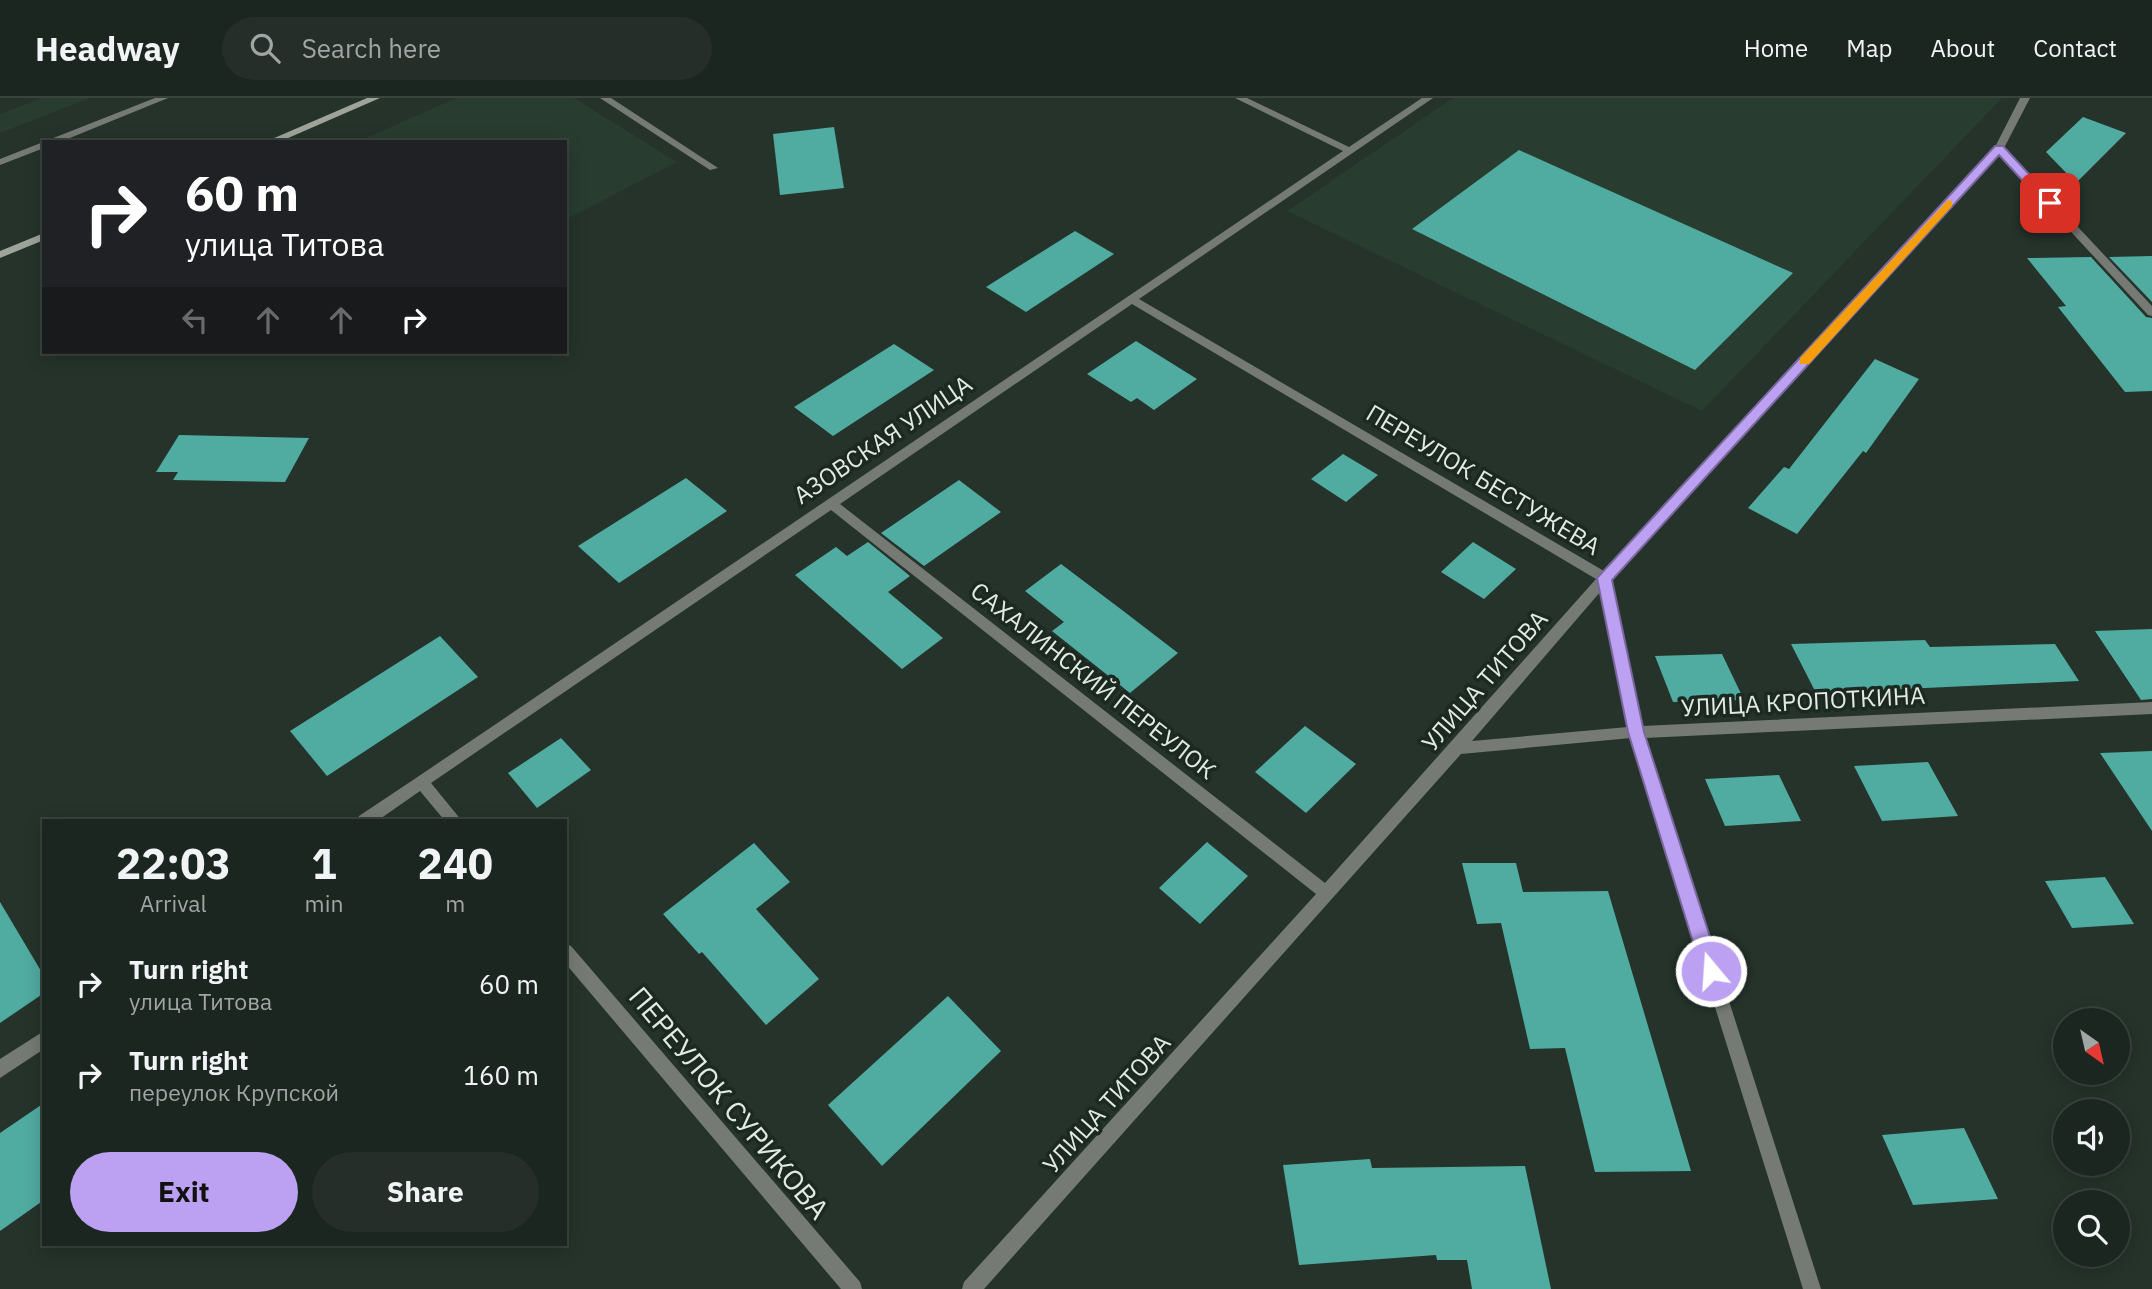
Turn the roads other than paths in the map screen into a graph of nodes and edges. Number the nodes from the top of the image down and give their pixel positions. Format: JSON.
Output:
{"nodes":[{"id":1,"x":163,"y":98,"type":"edge"},
{"id":2,"x":374,"y":98,"type":"edge"},
{"id":3,"x":605,"y":98,"type":"edge"},
{"id":4,"x":1240,"y":98,"type":"edge"},
{"id":5,"x":1428,"y":98,"type":"edge"},
{"id":6,"x":2025,"y":98,"type":"edge"},
{"id":7,"x":56,"y":140,"type":"edge"},
{"id":8,"x":275,"y":140,"type":"edge"},
{"id":9,"x":42,"y":145,"type":"edge"},
{"id":10,"x":1999,"y":149,"type":"junction"},
{"id":11,"x":1350,"y":151,"type":"junction"},
{"id":12,"x":0,"y":162,"type":"edge"},
{"id":13,"x":713,"y":168,"type":"dead end"},
{"id":14,"x":42,"y":237,"type":"edge"},
{"id":15,"x":0,"y":255,"type":"edge"},
{"id":16,"x":1134,"y":300,"type":"junction"},
{"id":17,"x":2152,"y":313,"type":"edge"},
{"id":18,"x":831,"y":504,"type":"junction"},
{"id":19,"x":1605,"y":578,"type":"junction"},
{"id":20,"x":2152,"y":708,"type":"edge"},
{"id":21,"x":1636,"y":732,"type":"junction"},
{"id":22,"x":1458,"y":748,"type":"junction"},
{"id":23,"x":421,"y":782,"type":"junction"},
{"id":24,"x":367,"y":819,"type":"edge"},
{"id":25,"x":453,"y":819,"type":"edge"},
{"id":26,"x":1327,"y":894,"type":"junction"},
{"id":27,"x":567,"y":953,"type":"edge"},
{"id":28,"x":42,"y":1040,"type":"edge"},
{"id":29,"x":0,"y":1069,"type":"edge"},
{"id":30,"x":853,"y":1289,"type":"edge"},
{"id":31,"x":971,"y":1289,"type":"edge"},
{"id":32,"x":1812,"y":1289,"type":"edge"}],
"edges":[{"from":1,"to":7,"type":"street"},
{"from":2,"to":8,"type":"main road"},
{"from":3,"to":13,"type":"street"},
{"from":4,"to":11,"type":"street"},
{"from":5,"to":11,"type":"street","name":"АЗОВСКАЯ УЛИЦА"},
{"from":6,"to":10,"type":"street","name":"УЛИЦА ТИТОВА"},
{"from":9,"to":12,"type":"street"},
{"from":10,"to":17,"type":"street"},
{"from":10,"to":19,"type":"street","name":"УЛИЦА ТИТОВА"},
{"from":11,"to":16,"type":"street","name":"АЗОВСКАЯ УЛИЦА"},
{"from":14,"to":15,"type":"main road"},
{"from":16,"to":18,"type":"street","name":"АЗОВСКАЯ УЛИЦА"},
{"from":16,"to":19,"type":"street","name":"ПЕРЕУЛОК БЕСТУЖЕВА"},
{"from":18,"to":23,"type":"street","name":"АЗОВСКАЯ УЛИЦА"},
{"from":18,"to":26,"type":"street","name":"САХАЛИНСКИЙ ПЕРЕУЛОК"},
{"from":19,"to":21,"type":"street","name":"ПЕРЕУЛОК БЕСТУЖЕВА"},
{"from":19,"to":22,"type":"street","name":"УЛИЦА ТИТОВА"},
{"from":20,"to":21,"type":"street","name":"УЛИЦА КРОПОТКИНА"},
{"from":21,"to":22,"type":"street","name":"УЛИЦА КРОПОТКИНА"},
{"from":21,"to":32,"type":"street","name":"ПЕРЕУЛОК БЕСТУЖЕВА"},
{"from":22,"to":26,"type":"street","name":"УЛИЦА ТИТОВА"},
{"from":23,"to":24,"type":"street","name":"АЗОВСКАЯ УЛИЦА"},
{"from":23,"to":25,"type":"street"},
{"from":26,"to":31,"type":"street","name":"УЛИЦА ТИТОВА"},
{"from":27,"to":30,"type":"street","name":"ПЕРЕУЛОК СУРИКОВА"},
{"from":28,"to":29,"type":"street"}]}
